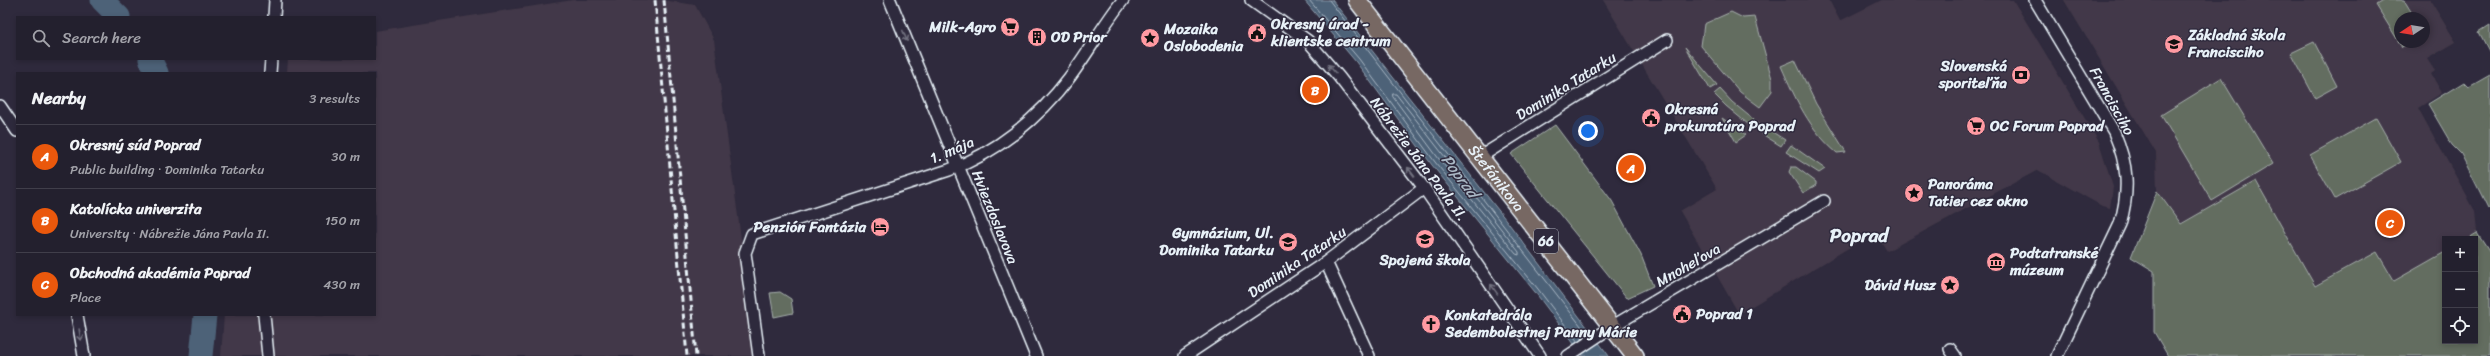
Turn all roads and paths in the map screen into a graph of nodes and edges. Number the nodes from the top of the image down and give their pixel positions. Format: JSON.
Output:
{"nodes":[{"id":1,"x":275,"y":0,"type":"edge"},
{"id":2,"x":890,"y":0,"type":"edge"},
{"id":3,"x":1123,"y":0,"type":"edge"},
{"id":4,"x":1251,"y":0,"type":"edge"},
{"id":5,"x":1356,"y":0,"type":"edge"},
{"id":6,"x":2035,"y":0,"type":"edge"},
{"id":7,"x":274,"y":16,"type":"edge"},
{"id":8,"x":1667,"y":40,"type":"dead end"},
{"id":9,"x":271,"y":60,"type":"edge"},
{"id":10,"x":270,"y":72,"type":"edge"},
{"id":11,"x":0,"y":106,"type":"edge"},
{"id":12,"x":16,"y":130,"type":"edge"},
{"id":13,"x":1480,"y":157,"type":"junction"},
{"id":14,"x":958,"y":166,"type":"junction"},
{"id":15,"x":1424,"y":188,"type":"junction"},
{"id":16,"x":1824,"y":201,"type":"dead end"},
{"id":17,"x":1326,"y":262,"type":"junction"},
{"id":18,"x":77,"y":316,"type":"edge"},
{"id":19,"x":264,"y":316,"type":"edge"},
{"id":20,"x":1606,"y":330,"type":"junction"},
{"id":21,"x":1570,"y":354,"type":"edge"},
{"id":22,"x":84,"y":356,"type":"edge"},
{"id":23,"x":268,"y":356,"type":"edge"},
{"id":24,"x":759,"y":356,"type":"edge"},
{"id":25,"x":1036,"y":356,"type":"edge"},
{"id":26,"x":1184,"y":356,"type":"edge"},
{"id":27,"x":1369,"y":356,"type":"edge"},
{"id":28,"x":1540,"y":356,"type":"edge"},
{"id":29,"x":1636,"y":356,"type":"edge"},
{"id":30,"x":2057,"y":356,"type":"edge"}],
"edges":[{"from":1,"to":7,"type":"street"},
{"from":2,"to":14,"type":"street","name":"Hviezdoslavova","one_way":true},
{"from":3,"to":14,"type":"street","name":"1. mája"},
{"from":15,"to":4,"type":"street","name":"Nábrežie Jána Pavla II.","one_way":true},
{"from":5,"to":13,"type":"main road","name":"Štefánikova","number":"66"},
{"from":6,"to":30,"type":"street","name":"Francisciho"},
{"from":8,"to":13,"type":"street","name":"Dominika Tatarku"},
{"from":9,"to":10,"type":"street"},
{"from":11,"to":12,"type":"street"},
{"from":13,"to":20,"type":"main road","name":"Štefánikova","number":"66"},
{"from":14,"to":24,"type":"street","name":"1. mája"},
{"from":14,"to":25,"type":"street","name":"Hviezdoslavova"},
{"from":15,"to":17,"type":"street","name":"Dominika Tatarku"},
{"from":28,"to":15,"type":"street","name":"Nábrežie Jána Pavla II.","one_way":true},
{"from":16,"to":20,"type":"street","name":"Mnoheľova"},
{"from":17,"to":26,"type":"street","name":"Dominika Tatarku"},
{"from":17,"to":27,"type":"street"},
{"from":18,"to":22,"type":"street","one_way":true},
{"from":19,"to":23,"type":"street"},
{"from":20,"to":21,"type":"street","name":"Mnoheľova"},
{"from":20,"to":29,"type":"main road","name":"Štefánikova","number":"66"}]}
